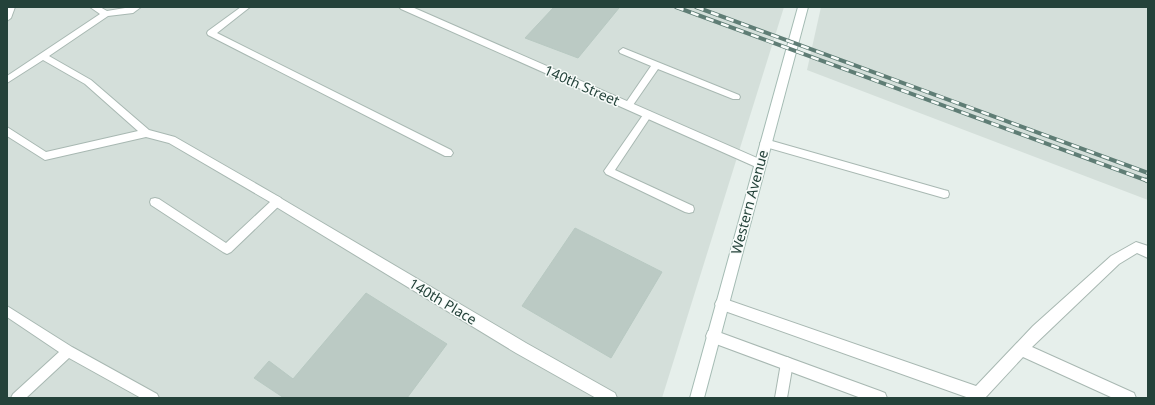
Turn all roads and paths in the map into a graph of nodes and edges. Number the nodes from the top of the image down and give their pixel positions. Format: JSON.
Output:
{"nodes":[{"id":1,"x":11,"y":7,"type":"edge"},
{"id":2,"x":94,"y":7,"type":"edge"},
{"id":3,"x":137,"y":7,"type":"edge"},
{"id":4,"x":246,"y":7,"type":"edge"},
{"id":5,"x":404,"y":7,"type":"edge"},
{"id":6,"x":803,"y":7,"type":"edge"},
{"id":7,"x":106,"y":14,"type":"junction"},
{"id":8,"x":7,"y":18,"type":"edge"},
{"id":9,"x":623,"y":51,"type":"dead end"},
{"id":10,"x":43,"y":56,"type":"junction"},
{"id":11,"x":656,"y":65,"type":"junction"},
{"id":12,"x":7,"y":80,"type":"edge"},
{"id":13,"x":736,"y":98,"type":"dead end"},
{"id":14,"x":628,"y":106,"type":"junction"},
{"id":15,"x":648,"y":114,"type":"junction"},
{"id":16,"x":7,"y":131,"type":"edge"},
{"id":17,"x":146,"y":133,"type":"junction"},
{"id":18,"x":765,"y":143,"type":"junction"},
{"id":19,"x":448,"y":153,"type":"dead end"},
{"id":20,"x":760,"y":164,"type":"junction"},
{"id":21,"x":944,"y":194,"type":"dead end"},
{"id":22,"x":277,"y":201,"type":"junction"},
{"id":23,"x":154,"y":202,"type":"dead end"},
{"id":24,"x":689,"y":209,"type":"dead end"},
{"id":25,"x":1142,"y":250,"type":"edge"},
{"id":26,"x":722,"y":304,"type":"junction"},
{"id":27,"x":7,"y":311,"type":"edge"},
{"id":28,"x":713,"y":336,"type":"junction"},
{"id":29,"x":1021,"y":349,"type":"junction"},
{"id":30,"x":68,"y":351,"type":"junction"},
{"id":31,"x":786,"y":363,"type":"junction"},
{"id":32,"x":596,"y":394,"type":"edge"},
{"id":33,"x":978,"y":396,"type":"edge"},
{"id":34,"x":17,"y":398,"type":"edge"},
{"id":35,"x":154,"y":398,"type":"edge"},
{"id":36,"x":610,"y":398,"type":"edge"},
{"id":37,"x":697,"y":398,"type":"edge"},
{"id":38,"x":781,"y":398,"type":"edge"},
{"id":39,"x":880,"y":398,"type":"edge"},
{"id":40,"x":1129,"y":398,"type":"edge"}],
"edges":[{"from":1,"to":8,"type":"lane"},
{"from":2,"to":7,"type":"lane"},
{"from":3,"to":7,"type":"lane"},
{"from":4,"to":19,"type":"lane"},
{"from":5,"to":14,"type":"street","name":"140th Street"},
{"from":6,"to":18,"type":"street","name":"Western Avenue"},
{"from":7,"to":10,"type":"lane"},
{"from":9,"to":11,"type":"lane"},
{"from":10,"to":12,"type":"lane"},
{"from":10,"to":17,"type":"lane"},
{"from":11,"to":13,"type":"lane"},
{"from":11,"to":14,"type":"lane"},
{"from":14,"to":15,"type":"street","name":"140th Street"},
{"from":15,"to":20,"type":"street","name":"140th Street"},
{"from":15,"to":24,"type":"lane"},
{"from":16,"to":17,"type":"lane"},
{"from":17,"to":22,"type":"lane"},
{"from":18,"to":20,"type":"street","name":"Western Avenue"},
{"from":18,"to":21,"type":"lane"},
{"from":20,"to":26,"type":"street","name":"Western Avenue"},
{"from":22,"to":23,"type":"lane"},
{"from":22,"to":32,"type":"street","name":"140th Place"},
{"from":25,"to":29,"type":"street"},
{"from":26,"to":28,"type":"street","name":"Western Avenue"},
{"from":26,"to":33,"type":"street"},
{"from":27,"to":30,"type":"lane"},
{"from":28,"to":31,"type":"street"},
{"from":28,"to":37,"type":"street","name":"Western Avenue"},
{"from":29,"to":33,"type":"street"},
{"from":29,"to":40,"type":"street"},
{"from":30,"to":34,"type":"lane"},
{"from":30,"to":35,"type":"lane"},
{"from":31,"to":38,"type":"lane"},
{"from":31,"to":39,"type":"street"},
{"from":32,"to":36,"type":"street","name":"140th Place"}]}
